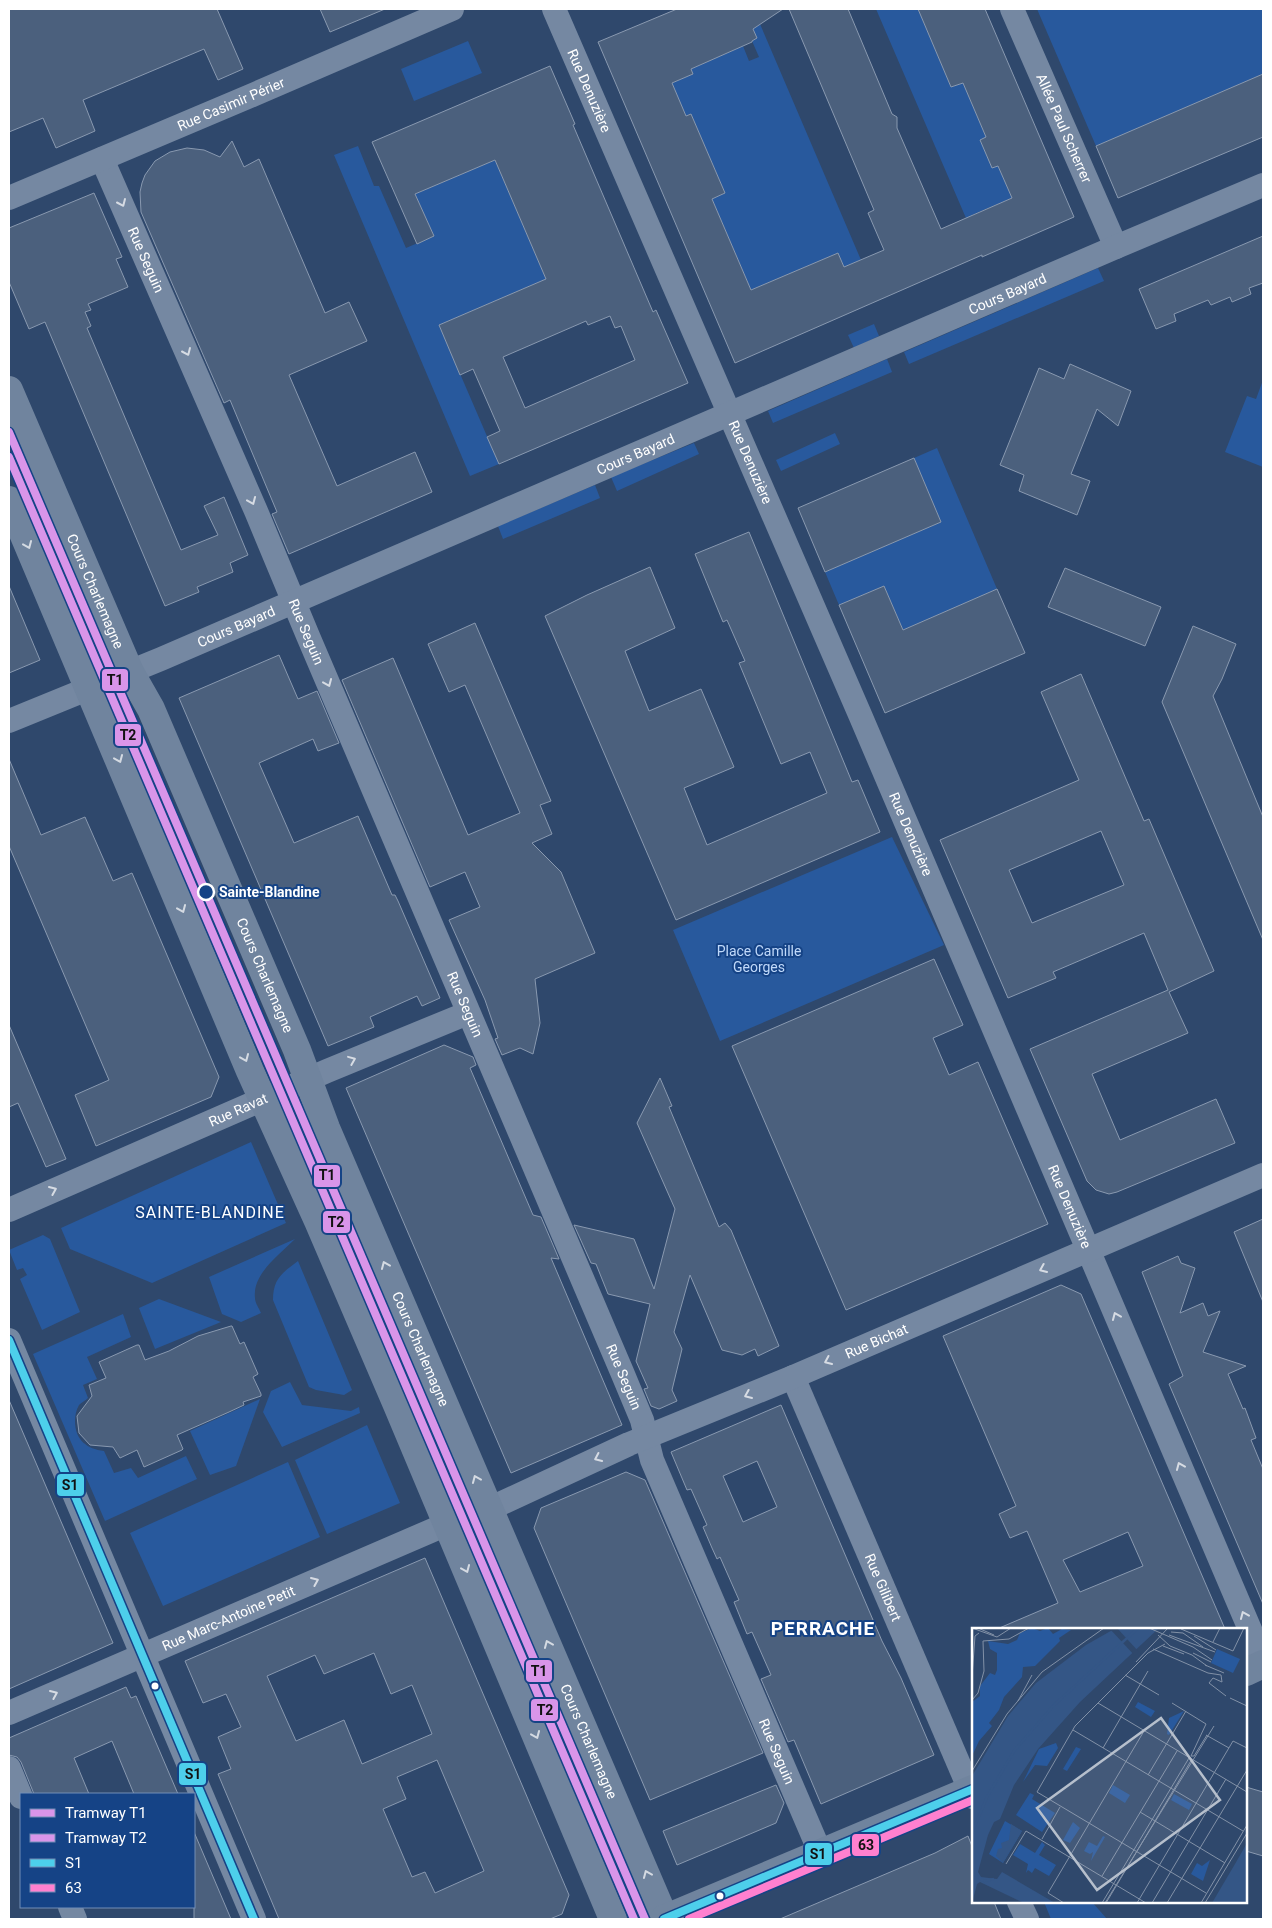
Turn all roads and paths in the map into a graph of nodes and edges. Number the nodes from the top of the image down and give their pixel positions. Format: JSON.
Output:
{"nodes":[{"id":1,"x":452,"y":9,"type":"edge"},
{"id":2,"x":554,"y":9,"type":"edge"},
{"id":3,"x":1012,"y":9,"type":"edge"},
{"id":4,"x":102,"y":158,"type":"junction"},
{"id":5,"x":1263,"y":185,"type":"edge"},
{"id":6,"x":9,"y":198,"type":"edge"},
{"id":7,"x":1116,"y":247,"type":"junction"},
{"id":8,"x":9,"y":390,"type":"edge"},
{"id":9,"x":730,"y":414,"type":"junction"},
{"id":10,"x":9,"y":500,"type":"edge"},
{"id":11,"x":295,"y":600,"type":"junction"},
{"id":12,"x":130,"y":672,"type":"junction"},
{"id":13,"x":89,"y":688,"type":"junction"},
{"id":14,"x":9,"y":721,"type":"edge"},
{"id":15,"x":468,"y":1013,"type":"junction"},
{"id":16,"x":308,"y":1080,"type":"junction"},
{"id":17,"x":263,"y":1099,"type":"junction"},
{"id":18,"x":1263,"y":1175,"type":"edge"},
{"id":19,"x":9,"y":1210,"type":"edge"},
{"id":20,"x":1088,"y":1250,"type":"junction"},
{"id":21,"x":9,"y":1340,"type":"edge"},
{"id":22,"x":793,"y":1377,"type":"junction"},
{"id":23,"x":646,"y":1437,"type":"junction"},
{"id":24,"x":489,"y":1509,"type":"junction"},
{"id":25,"x":447,"y":1524,"type":"junction"},
{"id":26,"x":143,"y":1656,"type":"junction"},
{"id":27,"x":1263,"y":1660,"type":"edge"},
{"id":28,"x":1263,"y":1664,"type":"edge"},
{"id":29,"x":1247,"y":1672,"type":"edge"},
{"id":30,"x":9,"y":1713,"type":"edge"},
{"id":31,"x":9,"y":1768,"type":"edge"},
{"id":32,"x":972,"y":1792,"type":"edge"},
{"id":33,"x":20,"y":1795,"type":"edge"},
{"id":34,"x":820,"y":1852,"type":"junction"},
{"id":35,"x":1019,"y":1903,"type":"edge"},
{"id":36,"x":254,"y":1919,"type":"edge"},
{"id":37,"x":613,"y":1919,"type":"edge"},
{"id":38,"x":665,"y":1919,"type":"edge"},
{"id":39,"x":1027,"y":1919,"type":"edge"}],
"edges":[{"from":1,"to":4,"type":"street","name":"Rue Casimir Périer"},
{"from":2,"to":9,"type":"street","name":"Rue Denuzière"},
{"from":3,"to":7,"type":"street","name":"Allée Paul Scherrer"},
{"from":4,"to":6,"type":"street","name":"Rue Casimir Périer"},
{"from":4,"to":11,"type":"street","name":"Rue Seguin","one_way":true},
{"from":5,"to":7,"type":"street","name":"Cours Bayard"},
{"from":7,"to":9,"type":"street","name":"Cours Bayard"},
{"from":8,"to":12,"type":"street","name":"Cours Charlemagne"},
{"from":9,"to":11,"type":"street","name":"Cours Bayard"},
{"from":9,"to":20,"type":"street","name":"Rue Denuzière"},
{"from":10,"to":13,"type":"street","one_way":true},
{"from":11,"to":12,"type":"street","name":"Cours Bayard"},
{"from":11,"to":15,"type":"street","name":"Rue Seguin","one_way":true},
{"from":12,"to":13,"type":"street","name":"Cours Bayard"},
{"from":12,"to":16,"type":"street","name":"Cours Charlemagne"},
{"from":13,"to":14,"type":"street","name":"Cours Bayard"},
{"from":13,"to":17,"type":"street","one_way":true},
{"from":16,"to":15,"type":"street","name":"Rue Ravat","one_way":true},
{"from":15,"to":23,"type":"street","name":"Rue Seguin"},
{"from":16,"to":17,"type":"street","name":"Rue Ravat"},
{"from":24,"to":16,"type":"street","name":"Cours Charlemagne","one_way":true},
{"from":19,"to":17,"type":"street","name":"Rue Ravat","one_way":true},
{"from":17,"to":25,"type":"street"},
{"from":18,"to":20,"type":"street","name":"Rue Bichat"},
{"from":20,"to":22,"type":"street","name":"Rue Bichat","one_way":true},
{"from":27,"to":20,"type":"street","name":"Rue Denuzière","one_way":true},
{"from":21,"to":26,"type":"street"},
{"from":22,"to":23,"type":"street","name":"Rue Bichat","one_way":true},
{"from":22,"to":32,"type":"street","name":"Rue Gilibert"},
{"from":23,"to":24,"type":"street","name":"Rue Bichat","one_way":true},
{"from":23,"to":34,"type":"street","name":"Rue Seguin"},
{"from":24,"to":25,"type":"street"},
{"from":38,"to":24,"type":"street","name":"Cours Charlemagne","one_way":true},
{"from":26,"to":25,"type":"street","name":"Rue Marc-Antoine Petit","one_way":true},
{"from":25,"to":37,"type":"street","one_way":true},
{"from":30,"to":26,"type":"street","name":"Rue Marc-Antoine Petit","one_way":true},
{"from":26,"to":36,"type":"street"},
{"from":28,"to":29,"type":"street"},
{"from":31,"to":33,"type":"street"},
{"from":32,"to":34,"type":"street"},
{"from":34,"to":38,"type":"street"},
{"from":35,"to":39,"type":"street"}]}
